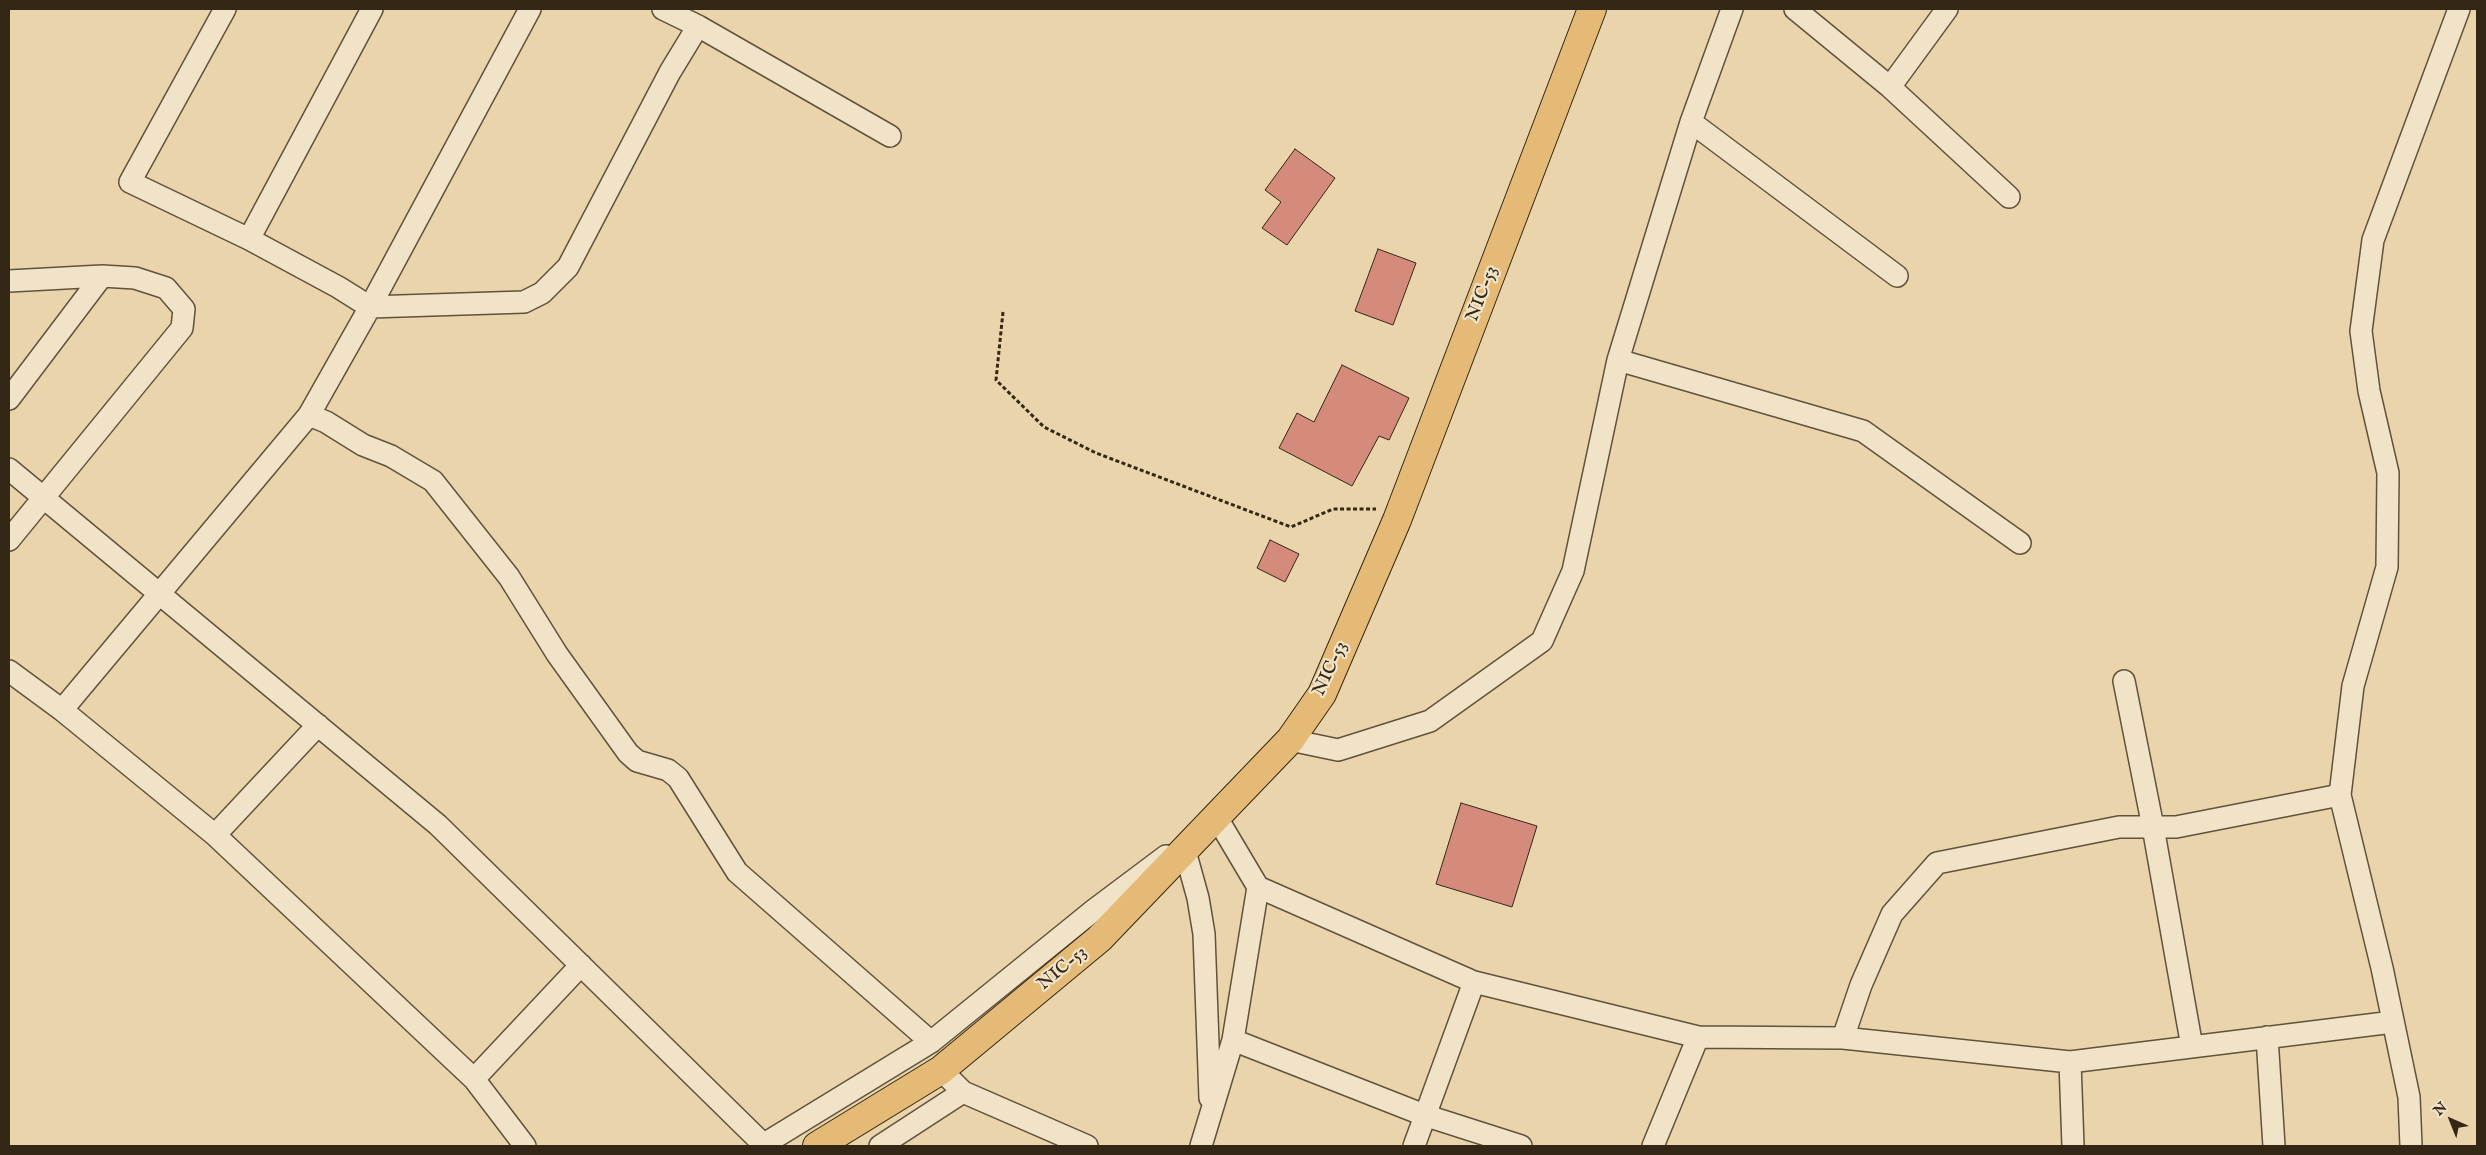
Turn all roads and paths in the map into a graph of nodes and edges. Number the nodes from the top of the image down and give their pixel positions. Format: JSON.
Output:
{"nodes":[{"id":1,"x":225,"y":9,"type":"edge"},
{"id":2,"x":372,"y":9,"type":"edge"},
{"id":3,"x":530,"y":9,"type":"edge"},
{"id":4,"x":663,"y":9,"type":"edge"},
{"id":5,"x":1592,"y":9,"type":"edge"},
{"id":6,"x":1732,"y":9,"type":"edge"},
{"id":7,"x":1795,"y":9,"type":"edge"},
{"id":8,"x":1947,"y":9,"type":"edge"},
{"id":9,"x":2459,"y":9,"type":"edge"},
{"id":10,"x":698,"y":26,"type":"junction"},
{"id":11,"x":1890,"y":88,"type":"junction"},
{"id":12,"x":1691,"y":122,"type":"junction"},
{"id":13,"x":890,"y":136,"type":"dead end"},
{"id":14,"x":2008,"y":197,"type":"dead end"},
{"id":15,"x":249,"y":239,"type":"junction"},
{"id":16,"x":102,"y":276,"type":"junction"},
{"id":17,"x":1897,"y":276,"type":"dead end"},
{"id":18,"x":9,"y":281,"type":"edge"},
{"id":19,"x":370,"y":307,"type":"junction"},
{"id":20,"x":1003,"y":312,"type":"dead end"},
{"id":21,"x":1618,"y":360,"type":"junction"},
{"id":22,"x":9,"y":399,"type":"edge"},
{"id":23,"x":309,"y":416,"type":"junction"},
{"id":24,"x":9,"y":468,"type":"edge"},
{"id":25,"x":43,"y":497,"type":"junction"},
{"id":26,"x":1398,"y":520,"type":"junction"},
{"id":27,"x":9,"y":540,"type":"edge"},
{"id":28,"x":2020,"y":543,"type":"dead end"},
{"id":29,"x":159,"y":593,"type":"junction"},
{"id":30,"x":9,"y":671,"type":"edge"},
{"id":31,"x":2124,"y":682,"type":"dead end"},
{"id":32,"x":62,"y":710,"type":"junction"},
{"id":33,"x":318,"y":725,"type":"junction"},
{"id":34,"x":1290,"y":740,"type":"junction"},
{"id":35,"x":2340,"y":795,"type":"junction"},
{"id":36,"x":1217,"y":818,"type":"junction"},
{"id":37,"x":2153,"y":827,"type":"junction"},
{"id":38,"x":215,"y":835,"type":"junction"},
{"id":39,"x":1184,"y":851,"type":"junction"},
{"id":40,"x":1258,"y":887,"type":"junction"},
{"id":41,"x":581,"y":965,"type":"junction"},
{"id":42,"x":1474,"y":982,"type":"junction"},
{"id":43,"x":2393,"y":1022,"type":"junction"},
{"id":44,"x":1698,"y":1037,"type":"junction"},
{"id":45,"x":2267,"y":1037,"type":"junction"},
{"id":46,"x":1843,"y":1038,"type":"junction"},
{"id":47,"x":1233,"y":1040,"type":"junction"},
{"id":48,"x":931,"y":1042,"type":"junction"},
{"id":49,"x":2192,"y":1047,"type":"junction"},
{"id":50,"x":2070,"y":1062,"type":"junction"},
{"id":51,"x":941,"y":1070,"type":"junction"},
{"id":52,"x":474,"y":1079,"type":"junction"},
{"id":53,"x":963,"y":1092,"type":"junction"},
{"id":54,"x":1211,"y":1114,"type":"junction"},
{"id":55,"x":1424,"y":1115,"type":"junction"},
{"id":56,"x":525,"y":1146,"type":"edge"},
{"id":57,"x":763,"y":1146,"type":"edge"},
{"id":58,"x":816,"y":1146,"type":"edge"},
{"id":59,"x":880,"y":1146,"type":"edge"},
{"id":60,"x":1082,"y":1146,"type":"edge"},
{"id":61,"x":1201,"y":1146,"type":"edge"},
{"id":62,"x":1414,"y":1146,"type":"edge"},
{"id":63,"x":1520,"y":1146,"type":"edge"},
{"id":64,"x":1654,"y":1146,"type":"edge"},
{"id":65,"x":2073,"y":1146,"type":"edge"},
{"id":66,"x":2274,"y":1146,"type":"edge"},
{"id":67,"x":2411,"y":1146,"type":"edge"}],
"edges":[{"from":1,"to":15,"type":"street"},
{"from":2,"to":15,"type":"street"},
{"from":3,"to":19,"type":"street"},
{"from":4,"to":10,"type":"street"},
{"from":5,"to":26,"type":"main road","name":"NIC-53","number":"NIC-53"},
{"from":6,"to":12,"type":"street"},
{"from":7,"to":11,"type":"street"},
{"from":8,"to":11,"type":"street"},
{"from":9,"to":35,"type":"street"},
{"from":10,"to":13,"type":"street"},
{"from":10,"to":19,"type":"street"},
{"from":11,"to":14,"type":"street"},
{"from":12,"to":17,"type":"street"},
{"from":12,"to":21,"type":"street"},
{"from":15,"to":19,"type":"street"},
{"from":16,"to":18,"type":"street"},
{"from":16,"to":22,"type":"street"},
{"from":16,"to":25,"type":"street"},
{"from":19,"to":23,"type":"street"},
{"from":20,"to":26,"type":"path"},
{"from":21,"to":28,"type":"street"},
{"from":21,"to":34,"type":"street"},
{"from":23,"to":29,"type":"street"},
{"from":23,"to":48,"type":"street"},
{"from":24,"to":25,"type":"street"},
{"from":25,"to":27,"type":"street"},
{"from":25,"to":29,"type":"street"},
{"from":26,"to":34,"type":"main road","name":"NIC-53","number":"NIC-53"},
{"from":29,"to":32,"type":"street"},
{"from":29,"to":33,"type":"street"},
{"from":30,"to":32,"type":"street"},
{"from":31,"to":37,"type":"street"},
{"from":32,"to":38,"type":"street"},
{"from":33,"to":38,"type":"street"},
{"from":33,"to":41,"type":"street"},
{"from":34,"to":36,"type":"main road","name":"NIC-53","number":"NIC-53"},
{"from":35,"to":37,"type":"street"},
{"from":35,"to":43,"type":"street"},
{"from":36,"to":39,"type":"main road","name":"NIC-53","number":"NIC-53"},
{"from":36,"to":40,"type":"street"},
{"from":36,"to":48,"type":"street"},
{"from":37,"to":46,"type":"street"},
{"from":37,"to":49,"type":"street"},
{"from":38,"to":52,"type":"street"},
{"from":39,"to":51,"type":"main road","name":"NIC-53","number":"NIC-53"},
{"from":39,"to":54,"type":"street"},
{"from":40,"to":42,"type":"street"},
{"from":40,"to":47,"type":"street"},
{"from":41,"to":52,"type":"street"},
{"from":41,"to":57,"type":"street"},
{"from":42,"to":44,"type":"street"},
{"from":42,"to":55,"type":"street"},
{"from":43,"to":45,"type":"street"},
{"from":43,"to":67,"type":"street"},
{"from":44,"to":46,"type":"street"},
{"from":44,"to":64,"type":"street"},
{"from":45,"to":49,"type":"street"},
{"from":45,"to":66,"type":"street"},
{"from":46,"to":50,"type":"street"},
{"from":47,"to":54,"type":"street"},
{"from":47,"to":55,"type":"street"},
{"from":48,"to":57,"type":"street"},
{"from":49,"to":50,"type":"street"},
{"from":50,"to":65,"type":"street"},
{"from":51,"to":53,"type":"street"},
{"from":51,"to":58,"type":"main road","name":"NIC-53","number":"NIC-53"},
{"from":52,"to":56,"type":"street"},
{"from":53,"to":59,"type":"street"},
{"from":53,"to":60,"type":"street"},
{"from":54,"to":61,"type":"street"},
{"from":55,"to":62,"type":"street"},
{"from":55,"to":63,"type":"street"}]}
